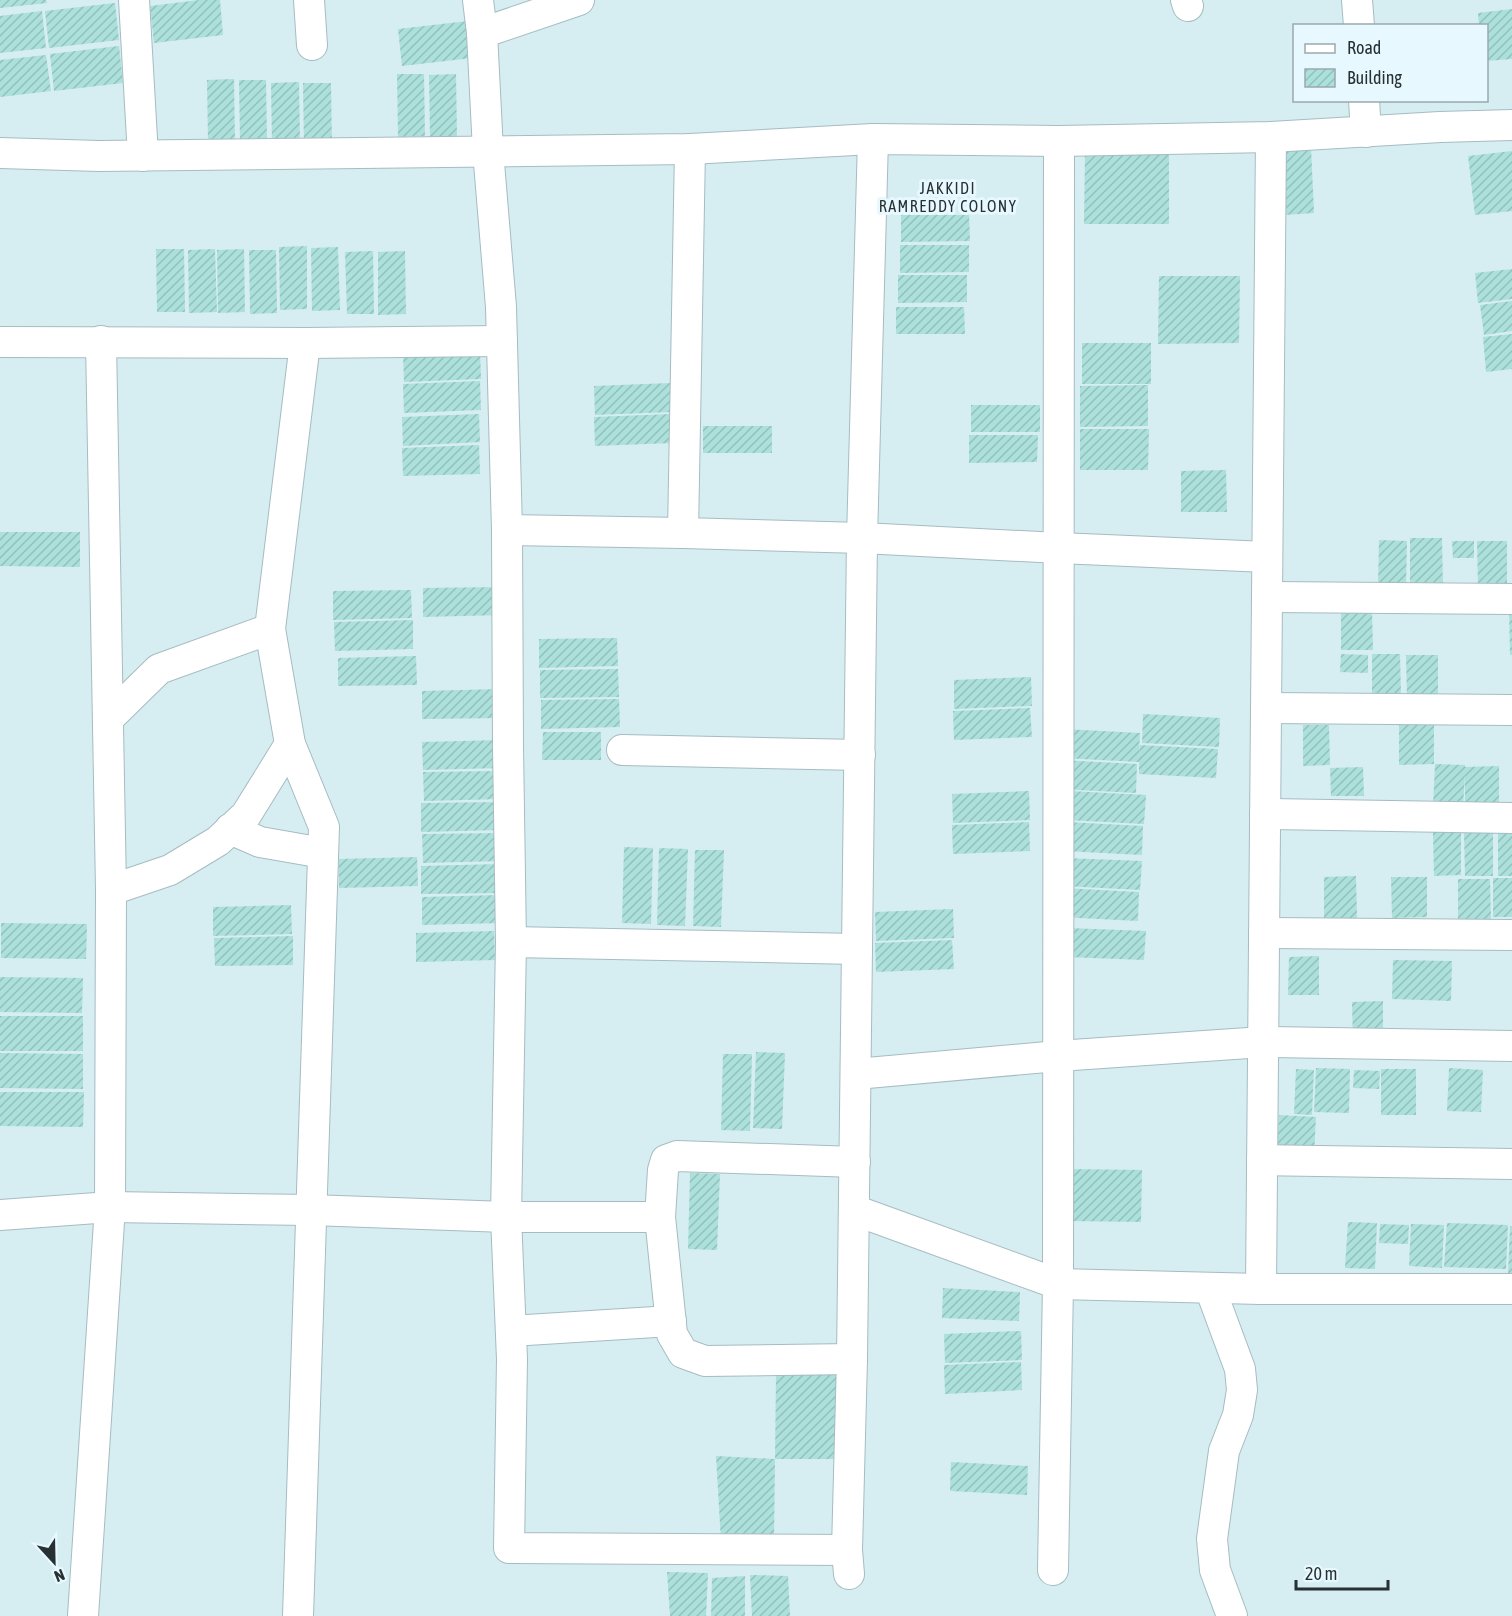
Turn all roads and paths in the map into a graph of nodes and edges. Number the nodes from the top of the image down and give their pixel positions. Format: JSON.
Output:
{"nodes":[{"id":1,"x":134,"y":0,"type":"edge"},
{"id":2,"x":309,"y":0,"type":"edge"},
{"id":3,"x":478,"y":0,"type":"edge"},
{"id":4,"x":579,"y":0,"type":"edge"},
{"id":5,"x":1357,"y":0,"type":"edge"},
{"id":6,"x":1359,"y":24,"type":"edge"},
{"id":7,"x":482,"y":33,"type":"junction"},
{"id":8,"x":312,"y":45,"type":"dead end"},
{"id":9,"x":1364,"y":102,"type":"edge"},
{"id":10,"x":1512,"y":124,"type":"edge"},
{"id":11,"x":1366,"y":132,"type":"junction"},
{"id":12,"x":1271,"y":137,"type":"junction"},
{"id":13,"x":873,"y":139,"type":"junction"},
{"id":14,"x":1059,"y":141,"type":"junction"},
{"id":15,"x":690,"y":149,"type":"junction"},
{"id":16,"x":488,"y":151,"type":"junction"},
{"id":17,"x":0,"y":153,"type":"edge"},
{"id":18,"x":143,"y":156,"type":"junction"},
{"id":19,"x":102,"y":341,"type":"junction"},
{"id":20,"x":502,"y":341,"type":"junction"},
{"id":21,"x":0,"y":342,"type":"edge"},
{"id":22,"x":305,"y":343,"type":"junction"},
{"id":23,"x":507,"y":530,"type":"junction"},
{"id":24,"x":683,"y":533,"type":"junction"},
{"id":25,"x":862,"y":538,"type":"junction"},
{"id":26,"x":1059,"y":548,"type":"junction"},
{"id":27,"x":1267,"y":557,"type":"junction"},
{"id":28,"x":1267,"y":597,"type":"junction"},
{"id":29,"x":1512,"y":598,"type":"edge"},
{"id":30,"x":270,"y":629,"type":"junction"},
{"id":31,"x":1266,"y":708,"type":"junction"},
{"id":32,"x":1512,"y":710,"type":"edge"},
{"id":33,"x":108,"y":719,"type":"junction"},
{"id":34,"x":290,"y":744,"type":"junction"},
{"id":35,"x":622,"y":750,"type":"dead end"},
{"id":36,"x":860,"y":755,"type":"junction"},
{"id":37,"x":1265,"y":814,"type":"junction"},
{"id":38,"x":1512,"y":818,"type":"edge"},
{"id":39,"x":230,"y":829,"type":"junction"},
{"id":40,"x":323,"y":853,"type":"junction"},
{"id":41,"x":111,"y":890,"type":"junction"},
{"id":42,"x":1264,"y":933,"type":"junction"},
{"id":43,"x":1512,"y":935,"type":"edge"},
{"id":44,"x":511,"y":942,"type":"junction"},
{"id":45,"x":857,"y":949,"type":"junction"},
{"id":46,"x":1263,"y":1042,"type":"junction"},
{"id":47,"x":1512,"y":1046,"type":"edge"},
{"id":48,"x":1058,"y":1056,"type":"junction"},
{"id":49,"x":856,"y":1074,"type":"junction"},
{"id":50,"x":1262,"y":1160,"type":"junction"},
{"id":51,"x":855,"y":1162,"type":"junction"},
{"id":52,"x":1512,"y":1164,"type":"edge"},
{"id":53,"x":110,"y":1207,"type":"junction"},
{"id":54,"x":311,"y":1210,"type":"junction"},
{"id":55,"x":854,"y":1210,"type":"junction"},
{"id":56,"x":0,"y":1215,"type":"edge"},
{"id":57,"x":506,"y":1217,"type":"junction"},
{"id":58,"x":660,"y":1217,"type":"junction"},
{"id":59,"x":1058,"y":1284,"type":"junction"},
{"id":60,"x":1210,"y":1288,"type":"junction"},
{"id":61,"x":1261,"y":1289,"type":"junction"},
{"id":62,"x":1512,"y":1289,"type":"edge"},
{"id":63,"x":670,"y":1321,"type":"junction"},
{"id":64,"x":511,"y":1331,"type":"junction"},
{"id":65,"x":852,"y":1359,"type":"junction"},
{"id":66,"x":1053,"y":1570,"type":"dead end"},
{"id":67,"x":83,"y":1616,"type":"edge"},
{"id":68,"x":298,"y":1616,"type":"edge"},
{"id":69,"x":1232,"y":1616,"type":"edge"}],
"edges":[{"from":1,"to":18,"type":"street"},
{"from":2,"to":8,"type":"street"},
{"from":3,"to":7,"type":"street"},
{"from":4,"to":7,"type":"street"},
{"from":5,"to":6,"type":"street"},
{"from":7,"to":16,"type":"street"},
{"from":9,"to":11,"type":"street"},
{"from":10,"to":11,"type":"street"},
{"from":11,"to":12,"type":"street"},
{"from":12,"to":14,"type":"street"},
{"from":12,"to":27,"type":"street"},
{"from":13,"to":14,"type":"street"},
{"from":13,"to":15,"type":"street"},
{"from":13,"to":25,"type":"street"},
{"from":14,"to":26,"type":"street"},
{"from":15,"to":16,"type":"street"},
{"from":15,"to":24,"type":"street"},
{"from":16,"to":18,"type":"street"},
{"from":16,"to":20,"type":"street"},
{"from":17,"to":18,"type":"street"},
{"from":19,"to":21,"type":"street"},
{"from":19,"to":22,"type":"street"},
{"from":19,"to":33,"type":"street"},
{"from":20,"to":22,"type":"street"},
{"from":20,"to":23,"type":"street"},
{"from":22,"to":30,"type":"street"},
{"from":23,"to":24,"type":"street"},
{"from":23,"to":44,"type":"street"},
{"from":24,"to":25,"type":"street"},
{"from":25,"to":26,"type":"street"},
{"from":25,"to":36,"type":"street"},
{"from":26,"to":27,"type":"street"},
{"from":26,"to":48,"type":"street"},
{"from":27,"to":28,"type":"street"},
{"from":28,"to":29,"type":"street"},
{"from":28,"to":31,"type":"street"},
{"from":30,"to":33,"type":"street"},
{"from":30,"to":34,"type":"street"},
{"from":31,"to":32,"type":"street"},
{"from":31,"to":37,"type":"street"},
{"from":33,"to":41,"type":"street"},
{"from":34,"to":39,"type":"street"},
{"from":34,"to":40,"type":"street"},
{"from":35,"to":36,"type":"street"},
{"from":36,"to":45,"type":"street"},
{"from":37,"to":38,"type":"street"},
{"from":37,"to":42,"type":"street"},
{"from":39,"to":40,"type":"street"},
{"from":39,"to":41,"type":"street"},
{"from":40,"to":54,"type":"street"},
{"from":41,"to":53,"type":"street"},
{"from":42,"to":43,"type":"street"},
{"from":42,"to":46,"type":"street"},
{"from":44,"to":45,"type":"street"},
{"from":44,"to":57,"type":"street"},
{"from":45,"to":49,"type":"street"},
{"from":46,"to":47,"type":"street"},
{"from":46,"to":48,"type":"street"},
{"from":46,"to":50,"type":"street"},
{"from":48,"to":49,"type":"street"},
{"from":48,"to":59,"type":"street"},
{"from":49,"to":51,"type":"street"},
{"from":50,"to":52,"type":"street"},
{"from":50,"to":61,"type":"street"},
{"from":51,"to":55,"type":"street"},
{"from":51,"to":58,"type":"street"},
{"from":53,"to":54,"type":"street"},
{"from":53,"to":56,"type":"street"},
{"from":53,"to":67,"type":"street"},
{"from":54,"to":57,"type":"street"},
{"from":54,"to":68,"type":"street"},
{"from":55,"to":59,"type":"street"},
{"from":55,"to":65,"type":"street"},
{"from":57,"to":58,"type":"street"},
{"from":57,"to":64,"type":"street"},
{"from":58,"to":63,"type":"street"},
{"from":59,"to":60,"type":"street"},
{"from":59,"to":66,"type":"street"},
{"from":60,"to":61,"type":"street"},
{"from":60,"to":69,"type":"street"},
{"from":61,"to":62,"type":"street"},
{"from":63,"to":64,"type":"street"},
{"from":63,"to":65,"type":"street"},
{"from":64,"to":65,"type":"street"}]}
